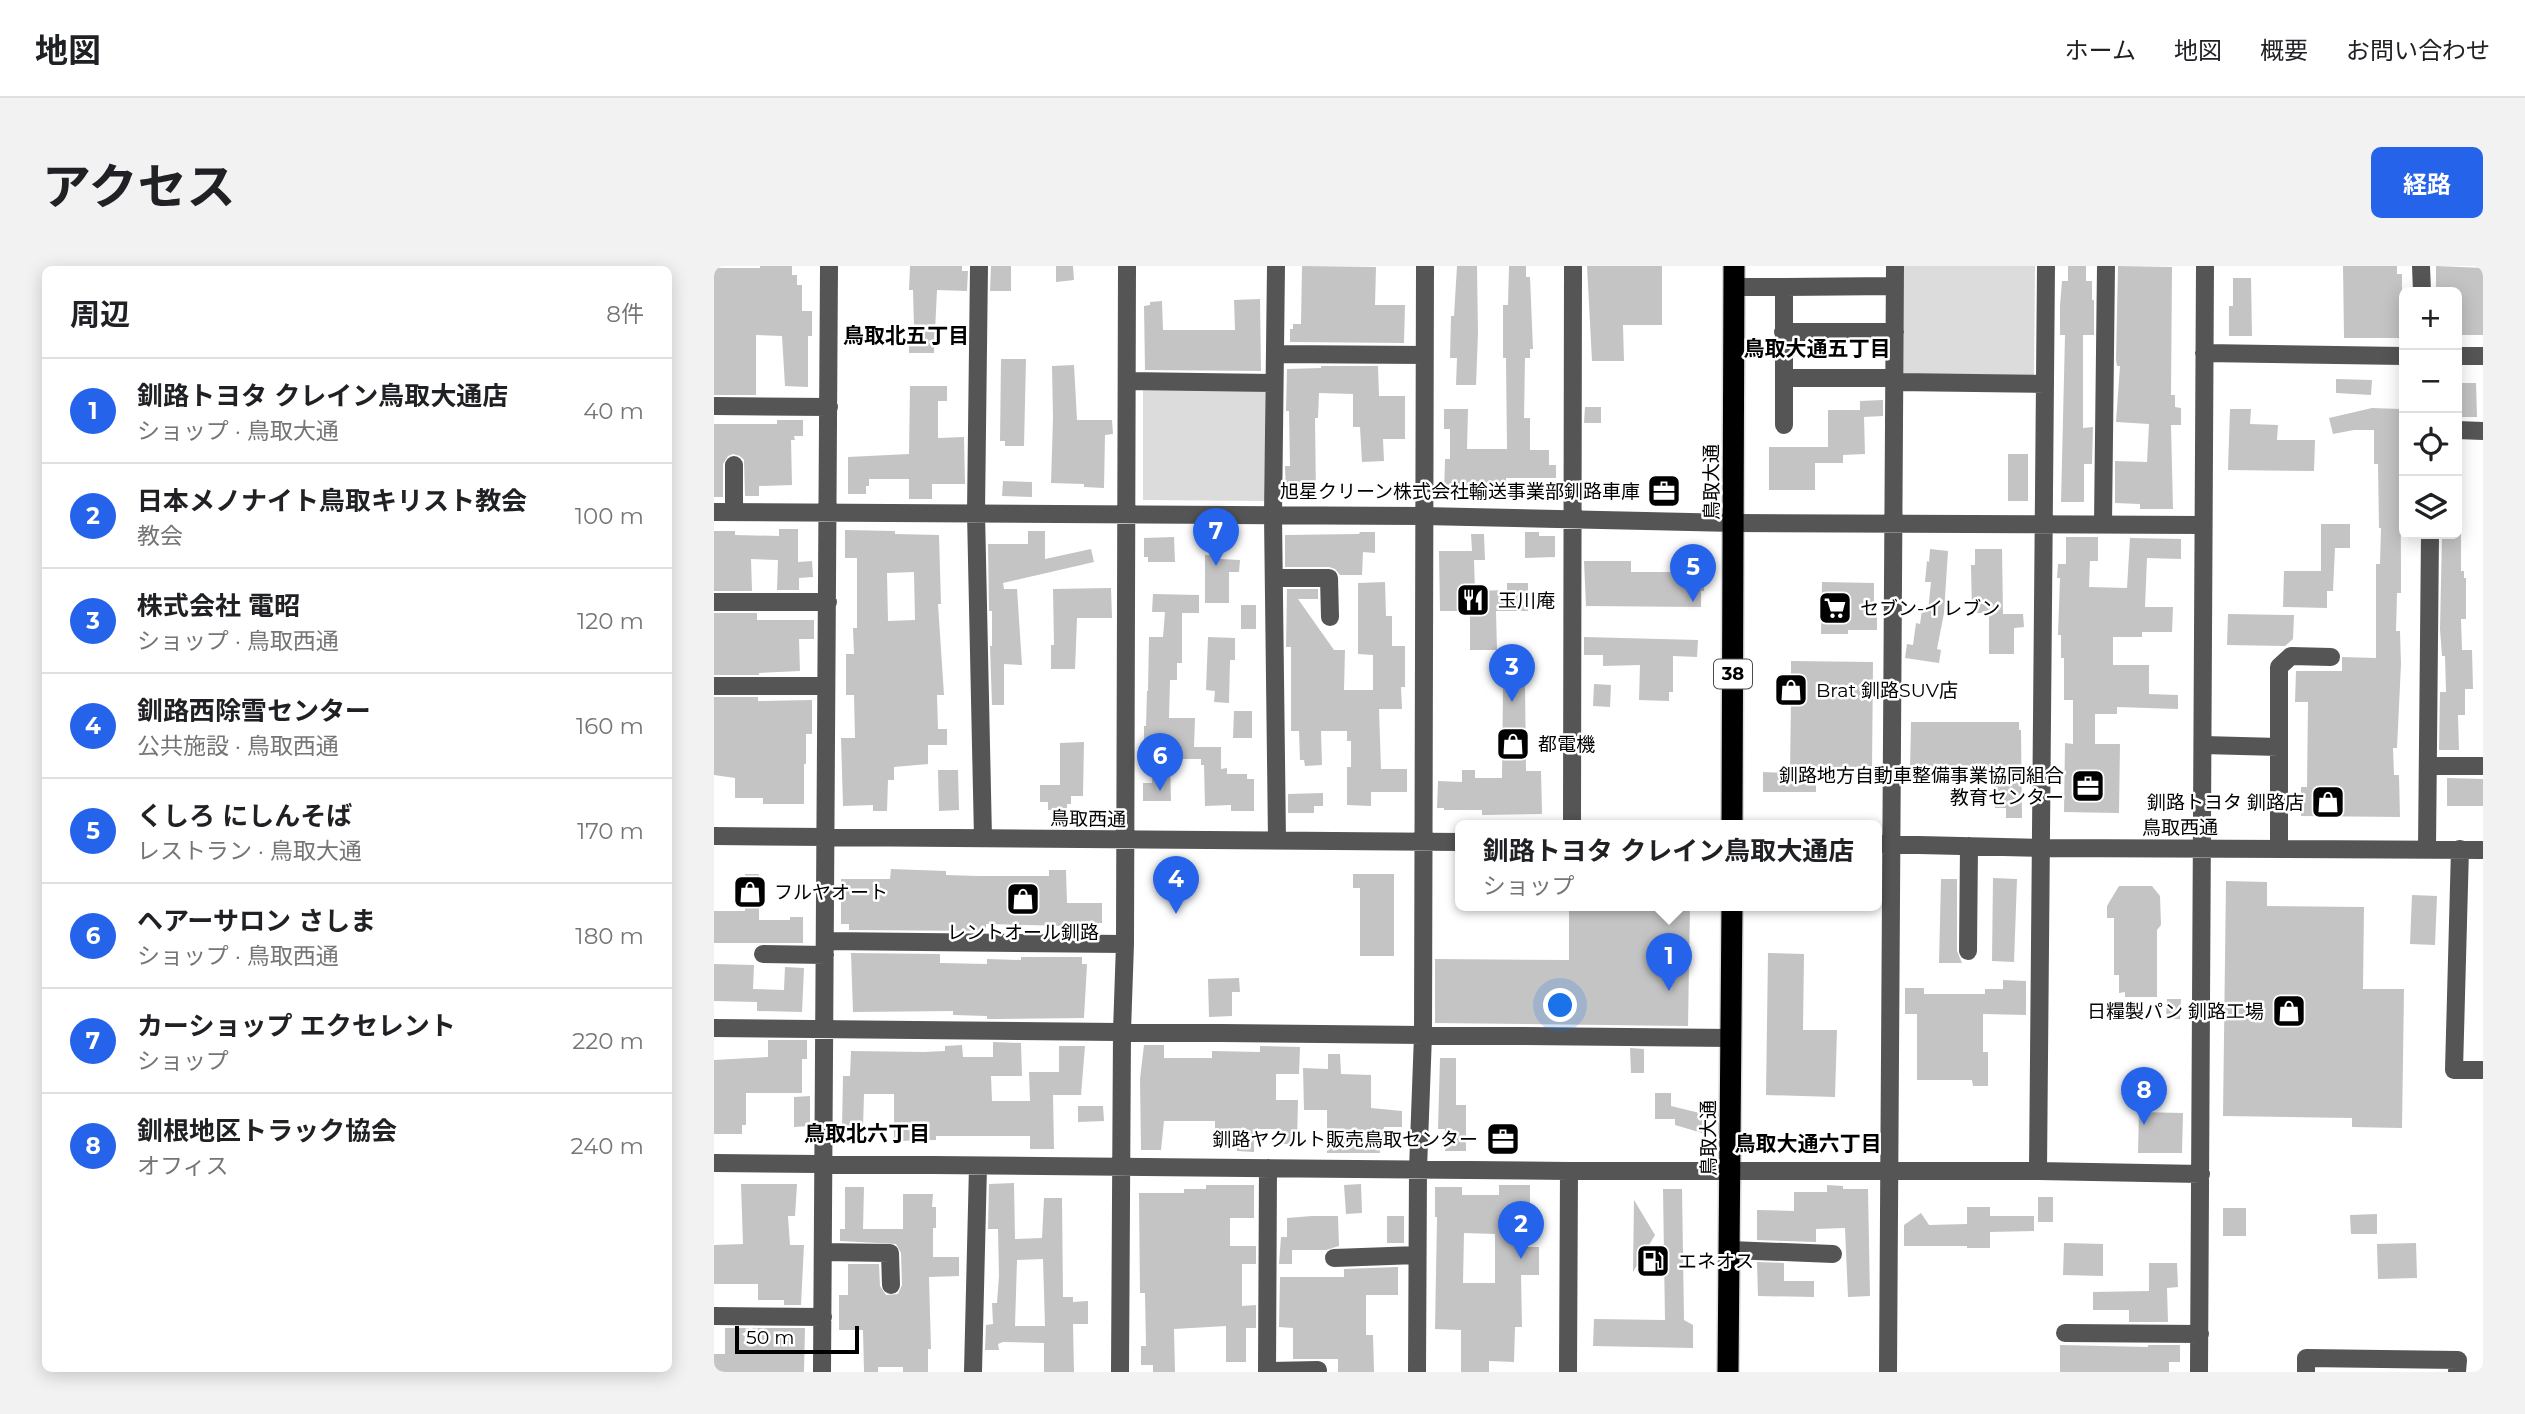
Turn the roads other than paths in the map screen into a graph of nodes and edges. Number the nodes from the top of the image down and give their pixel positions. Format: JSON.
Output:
{"nodes":[{"id":1,"x":829,"y":266,"type":"edge"},
{"id":2,"x":979,"y":266,"type":"edge"},
{"id":3,"x":1128,"y":266,"type":"edge"},
{"id":4,"x":1276,"y":266,"type":"edge"},
{"id":5,"x":1425,"y":266,"type":"edge"},
{"id":6,"x":1573,"y":266,"type":"edge"},
{"id":7,"x":1734,"y":266,"type":"edge"},
{"id":8,"x":1895,"y":266,"type":"edge"},
{"id":9,"x":2046,"y":266,"type":"edge"},
{"id":10,"x":2106,"y":266,"type":"edge"},
{"id":11,"x":2205,"y":266,"type":"edge"},
{"id":12,"x":2421,"y":266,"type":"edge"},
{"id":13,"x":1895,"y":286,"type":"junction"},
{"id":14,"x":1784,"y":287,"type":"junction"},
{"id":15,"x":2421,"y":287,"type":"edge"},
{"id":16,"x":1734,"y":288,"type":"junction"},
{"id":17,"x":1783,"y":332,"type":"junction"},
{"id":18,"x":1895,"y":332,"type":"junction"},
{"id":19,"x":2204,"y":353,"type":"junction"},
{"id":20,"x":1275,"y":354,"type":"junction"},
{"id":21,"x":1424,"y":355,"type":"junction"},
{"id":22,"x":2399,"y":356,"type":"edge"},
{"id":23,"x":2462,"y":356,"type":"edge"},
{"id":24,"x":2483,"y":356,"type":"edge"},
{"id":25,"x":1784,"y":378,"type":"junction"},
{"id":26,"x":1896,"y":380,"type":"junction"},
{"id":27,"x":1127,"y":381,"type":"junction"},
{"id":28,"x":1274,"y":383,"type":"junction"},
{"id":29,"x":2045,"y":384,"type":"junction"},
{"id":30,"x":714,"y":406,"type":"edge"},
{"id":31,"x":829,"y":407,"type":"junction"},
{"id":32,"x":1784,"y":425,"type":"dead end"},
{"id":33,"x":2462,"y":430,"type":"edge"},
{"id":34,"x":2483,"y":431,"type":"edge"},
{"id":35,"x":734,"y":465,"type":"dead end"},
{"id":36,"x":714,"y":512,"type":"edge"},
{"id":37,"x":734,"y":512,"type":"junction"},
{"id":38,"x":827,"y":512,"type":"junction"},
{"id":39,"x":976,"y":513,"type":"junction"},
{"id":40,"x":1126,"y":514,"type":"junction"},
{"id":41,"x":1273,"y":516,"type":"junction"},
{"id":42,"x":1423,"y":516,"type":"junction"},
{"id":43,"x":1573,"y":520,"type":"junction"},
{"id":44,"x":1895,"y":522,"type":"junction"},
{"id":45,"x":1734,"y":523,"type":"junction"},
{"id":46,"x":2103,"y":523,"type":"junction"},
{"id":47,"x":2044,"y":524,"type":"junction"},
{"id":48,"x":2202,"y":525,"type":"junction"},
{"id":49,"x":2431,"y":539,"type":"edge"},
{"id":50,"x":1273,"y":578,"type":"junction"},
{"id":51,"x":714,"y":602,"type":"edge"},
{"id":52,"x":828,"y":602,"type":"junction"},
{"id":53,"x":1330,"y":617,"type":"dead end"},
{"id":54,"x":2331,"y":657,"type":"dead end"},
{"id":55,"x":714,"y":685,"type":"edge"},
{"id":56,"x":826,"y":686,"type":"junction"},
{"id":57,"x":2203,"y":745,"type":"junction"},
{"id":58,"x":2279,"y":747,"type":"junction"},
{"id":59,"x":2428,"y":766,"type":"junction"},
{"id":60,"x":2483,"y":766,"type":"edge"},
{"id":61,"x":1572,"y":820,"type":"edge"},
{"id":62,"x":1732,"y":820,"type":"edge"},
{"id":63,"x":714,"y":836,"type":"edge"},
{"id":64,"x":827,"y":837,"type":"junction"},
{"id":65,"x":983,"y":838,"type":"junction"},
{"id":66,"x":1277,"y":840,"type":"junction"},
{"id":67,"x":1125,"y":841,"type":"junction"},
{"id":68,"x":1423,"y":842,"type":"junction"},
{"id":69,"x":1455,"y":842,"type":"edge"},
{"id":70,"x":1884,"y":844,"type":"edge"},
{"id":71,"x":1969,"y":846,"type":"junction"},
{"id":72,"x":2203,"y":847,"type":"junction"},
{"id":73,"x":2042,"y":848,"type":"junction"},
{"id":74,"x":2279,"y":848,"type":"junction"},
{"id":75,"x":2427,"y":849,"type":"junction"},
{"id":76,"x":2460,"y":849,"type":"junction"},
{"id":77,"x":2483,"y":849,"type":"edge"},
{"id":78,"x":1732,"y":911,"type":"edge"},
{"id":79,"x":1125,"y":944,"type":"junction"},
{"id":80,"x":825,"y":948,"type":"junction"},
{"id":81,"x":1968,"y":951,"type":"dead end"},
{"id":82,"x":763,"y":954,"type":"dead end"},
{"id":83,"x":714,"y":1028,"type":"edge"},
{"id":84,"x":825,"y":1029,"type":"junction"},
{"id":85,"x":1122,"y":1031,"type":"junction"},
{"id":86,"x":1423,"y":1035,"type":"junction"},
{"id":87,"x":1731,"y":1038,"type":"junction"},
{"id":88,"x":2483,"y":1070,"type":"edge"},
{"id":89,"x":714,"y":1163,"type":"edge"},
{"id":90,"x":823,"y":1163,"type":"junction"},
{"id":91,"x":978,"y":1166,"type":"junction"},
{"id":92,"x":1121,"y":1166,"type":"junction"},
{"id":93,"x":1268,"y":1168,"type":"junction"},
{"id":94,"x":1418,"y":1169,"type":"junction"},
{"id":95,"x":1569,"y":1171,"type":"junction"},
{"id":96,"x":2038,"y":1171,"type":"junction"},
{"id":97,"x":1730,"y":1172,"type":"junction"},
{"id":98,"x":1888,"y":1172,"type":"junction"},
{"id":99,"x":2201,"y":1174,"type":"junction"},
{"id":100,"x":1730,"y":1250,"type":"junction"},
{"id":101,"x":823,"y":1252,"type":"junction"},
{"id":102,"x":1833,"y":1254,"type":"dead end"},
{"id":103,"x":1416,"y":1255,"type":"junction"},
{"id":104,"x":1334,"y":1258,"type":"dead end"},
{"id":105,"x":891,"y":1285,"type":"dead end"},
{"id":106,"x":714,"y":1316,"type":"edge"},
{"id":107,"x":823,"y":1317,"type":"junction"},
{"id":108,"x":2065,"y":1333,"type":"dead end"},
{"id":109,"x":2200,"y":1334,"type":"junction"},
{"id":110,"x":1318,"y":1370,"type":"dead end"},
{"id":111,"x":1267,"y":1371,"type":"edge"},
{"id":112,"x":822,"y":1372,"type":"edge"},
{"id":113,"x":973,"y":1372,"type":"edge"},
{"id":114,"x":1120,"y":1372,"type":"edge"},
{"id":115,"x":1417,"y":1372,"type":"edge"},
{"id":116,"x":1568,"y":1372,"type":"edge"},
{"id":117,"x":1728,"y":1372,"type":"edge"},
{"id":118,"x":1888,"y":1372,"type":"edge"},
{"id":119,"x":2199,"y":1372,"type":"edge"},
{"id":120,"x":2306,"y":1372,"type":"edge"},
{"id":121,"x":2458,"y":1372,"type":"edge"}],
"edges":[{"from":1,"to":31,"type":"street"},
{"from":2,"to":39,"type":"street"},
{"from":3,"to":27,"type":"street"},
{"from":4,"to":20,"type":"street"},
{"from":5,"to":21,"type":"street"},
{"from":6,"to":43,"type":"street"},
{"from":7,"to":16,"type":"highway","name":"鳥取大通","number":"38"},
{"from":8,"to":13,"type":"street"},
{"from":9,"to":29,"type":"street"},
{"from":10,"to":46,"type":"street"},
{"from":11,"to":19,"type":"street"},
{"from":12,"to":15,"type":"street"},
{"from":13,"to":14,"type":"street"},
{"from":13,"to":18,"type":"street"},
{"from":14,"to":16,"type":"street"},
{"from":14,"to":17,"type":"street"},
{"from":16,"to":45,"type":"highway","name":"鳥取大通","number":"38"},
{"from":17,"to":18,"type":"street"},
{"from":17,"to":25,"type":"street"},
{"from":18,"to":26,"type":"street"},
{"from":19,"to":22,"type":"street"},
{"from":19,"to":48,"type":"street"},
{"from":20,"to":21,"type":"street"},
{"from":20,"to":28,"type":"street"},
{"from":21,"to":42,"type":"street"},
{"from":23,"to":24,"type":"street"},
{"from":25,"to":26,"type":"street"},
{"from":25,"to":32,"type":"street"},
{"from":26,"to":29,"type":"street"},
{"from":26,"to":44,"type":"street"},
{"from":27,"to":28,"type":"street"},
{"from":27,"to":40,"type":"street"},
{"from":28,"to":41,"type":"street"},
{"from":29,"to":47,"type":"street"},
{"from":30,"to":31,"type":"street"},
{"from":31,"to":38,"type":"street"},
{"from":33,"to":34,"type":"street"},
{"from":35,"to":37,"type":"street"},
{"from":36,"to":37,"type":"street"},
{"from":37,"to":38,"type":"street"},
{"from":38,"to":39,"type":"street"},
{"from":38,"to":52,"type":"street"},
{"from":39,"to":40,"type":"street"},
{"from":39,"to":65,"type":"street"},
{"from":40,"to":41,"type":"street"},
{"from":40,"to":67,"type":"street"},
{"from":41,"to":42,"type":"street"},
{"from":41,"to":50,"type":"street"},
{"from":42,"to":43,"type":"street"},
{"from":42,"to":68,"type":"street"},
{"from":43,"to":45,"type":"street"},
{"from":43,"to":61,"type":"street"},
{"from":44,"to":45,"type":"street"},
{"from":44,"to":47,"type":"street"},
{"from":44,"to":70,"type":"street"},
{"from":45,"to":62,"type":"highway","name":"鳥取大通","number":"38"},
{"from":46,"to":47,"type":"street"},
{"from":46,"to":48,"type":"street"},
{"from":47,"to":73,"type":"street"},
{"from":48,"to":57,"type":"street"},
{"from":49,"to":59,"type":"street"},
{"from":50,"to":53,"type":"street"},
{"from":50,"to":66,"type":"street"},
{"from":51,"to":52,"type":"street"},
{"from":52,"to":56,"type":"street"},
{"from":54,"to":58,"type":"street"},
{"from":55,"to":56,"type":"street"},
{"from":56,"to":64,"type":"street"},
{"from":57,"to":58,"type":"street"},
{"from":57,"to":72,"type":"street"},
{"from":58,"to":74,"type":"street"},
{"from":59,"to":60,"type":"street"},
{"from":59,"to":75,"type":"street"},
{"from":63,"to":64,"type":"street","name":"鳥取西通"},
{"from":64,"to":65,"type":"street","name":"鳥取西通"},
{"from":64,"to":80,"type":"street"},
{"from":65,"to":67,"type":"street","name":"鳥取西通"},
{"from":66,"to":67,"type":"street","name":"鳥取西通"},
{"from":66,"to":68,"type":"street","name":"鳥取西通"},
{"from":67,"to":79,"type":"street"},
{"from":68,"to":69,"type":"street","name":"鳥取西通"},
{"from":68,"to":86,"type":"street"},
{"from":70,"to":71,"type":"street","name":"鳥取西通"},
{"from":70,"to":98,"type":"street"},
{"from":71,"to":73,"type":"street","name":"鳥取西通"},
{"from":71,"to":81,"type":"street"},
{"from":72,"to":73,"type":"street","name":"鳥取西通"},
{"from":72,"to":74,"type":"street","name":"鳥取西通"},
{"from":72,"to":99,"type":"street"},
{"from":73,"to":96,"type":"street"},
{"from":74,"to":75,"type":"street","name":"鳥取西通"},
{"from":75,"to":76,"type":"street","name":"鳥取西通"},
{"from":76,"to":77,"type":"street","name":"鳥取西通"},
{"from":76,"to":88,"type":"street"},
{"from":78,"to":87,"type":"highway","name":"鳥取大通"},
{"from":79,"to":80,"type":"street"},
{"from":79,"to":85,"type":"street"},
{"from":80,"to":82,"type":"street"},
{"from":80,"to":84,"type":"street"},
{"from":83,"to":84,"type":"street"},
{"from":84,"to":85,"type":"street"},
{"from":84,"to":90,"type":"street"},
{"from":85,"to":86,"type":"street"},
{"from":85,"to":92,"type":"street"},
{"from":86,"to":87,"type":"street"},
{"from":86,"to":94,"type":"street"},
{"from":87,"to":97,"type":"highway","name":"鳥取大通"},
{"from":89,"to":90,"type":"street"},
{"from":90,"to":91,"type":"street"},
{"from":90,"to":101,"type":"street"},
{"from":91,"to":92,"type":"street"},
{"from":91,"to":113,"type":"street"},
{"from":92,"to":93,"type":"street"},
{"from":92,"to":114,"type":"street"},
{"from":93,"to":94,"type":"street"},
{"from":93,"to":111,"type":"street"},
{"from":94,"to":95,"type":"street"},
{"from":94,"to":103,"type":"street"},
{"from":95,"to":97,"type":"street"},
{"from":95,"to":116,"type":"street"},
{"from":96,"to":98,"type":"street"},
{"from":96,"to":99,"type":"street"},
{"from":97,"to":98,"type":"street"},
{"from":97,"to":100,"type":"highway","name":"鳥取大通"},
{"from":98,"to":118,"type":"street"},
{"from":99,"to":109,"type":"street"},
{"from":100,"to":102,"type":"street"},
{"from":100,"to":117,"type":"highway","name":"鳥取大通"},
{"from":101,"to":105,"type":"street"},
{"from":101,"to":107,"type":"street"},
{"from":103,"to":104,"type":"street"},
{"from":103,"to":115,"type":"street"},
{"from":106,"to":107,"type":"street"},
{"from":107,"to":112,"type":"street"},
{"from":108,"to":109,"type":"street"},
{"from":109,"to":119,"type":"street"},
{"from":110,"to":111,"type":"street"},
{"from":120,"to":121,"type":"street"}]}
